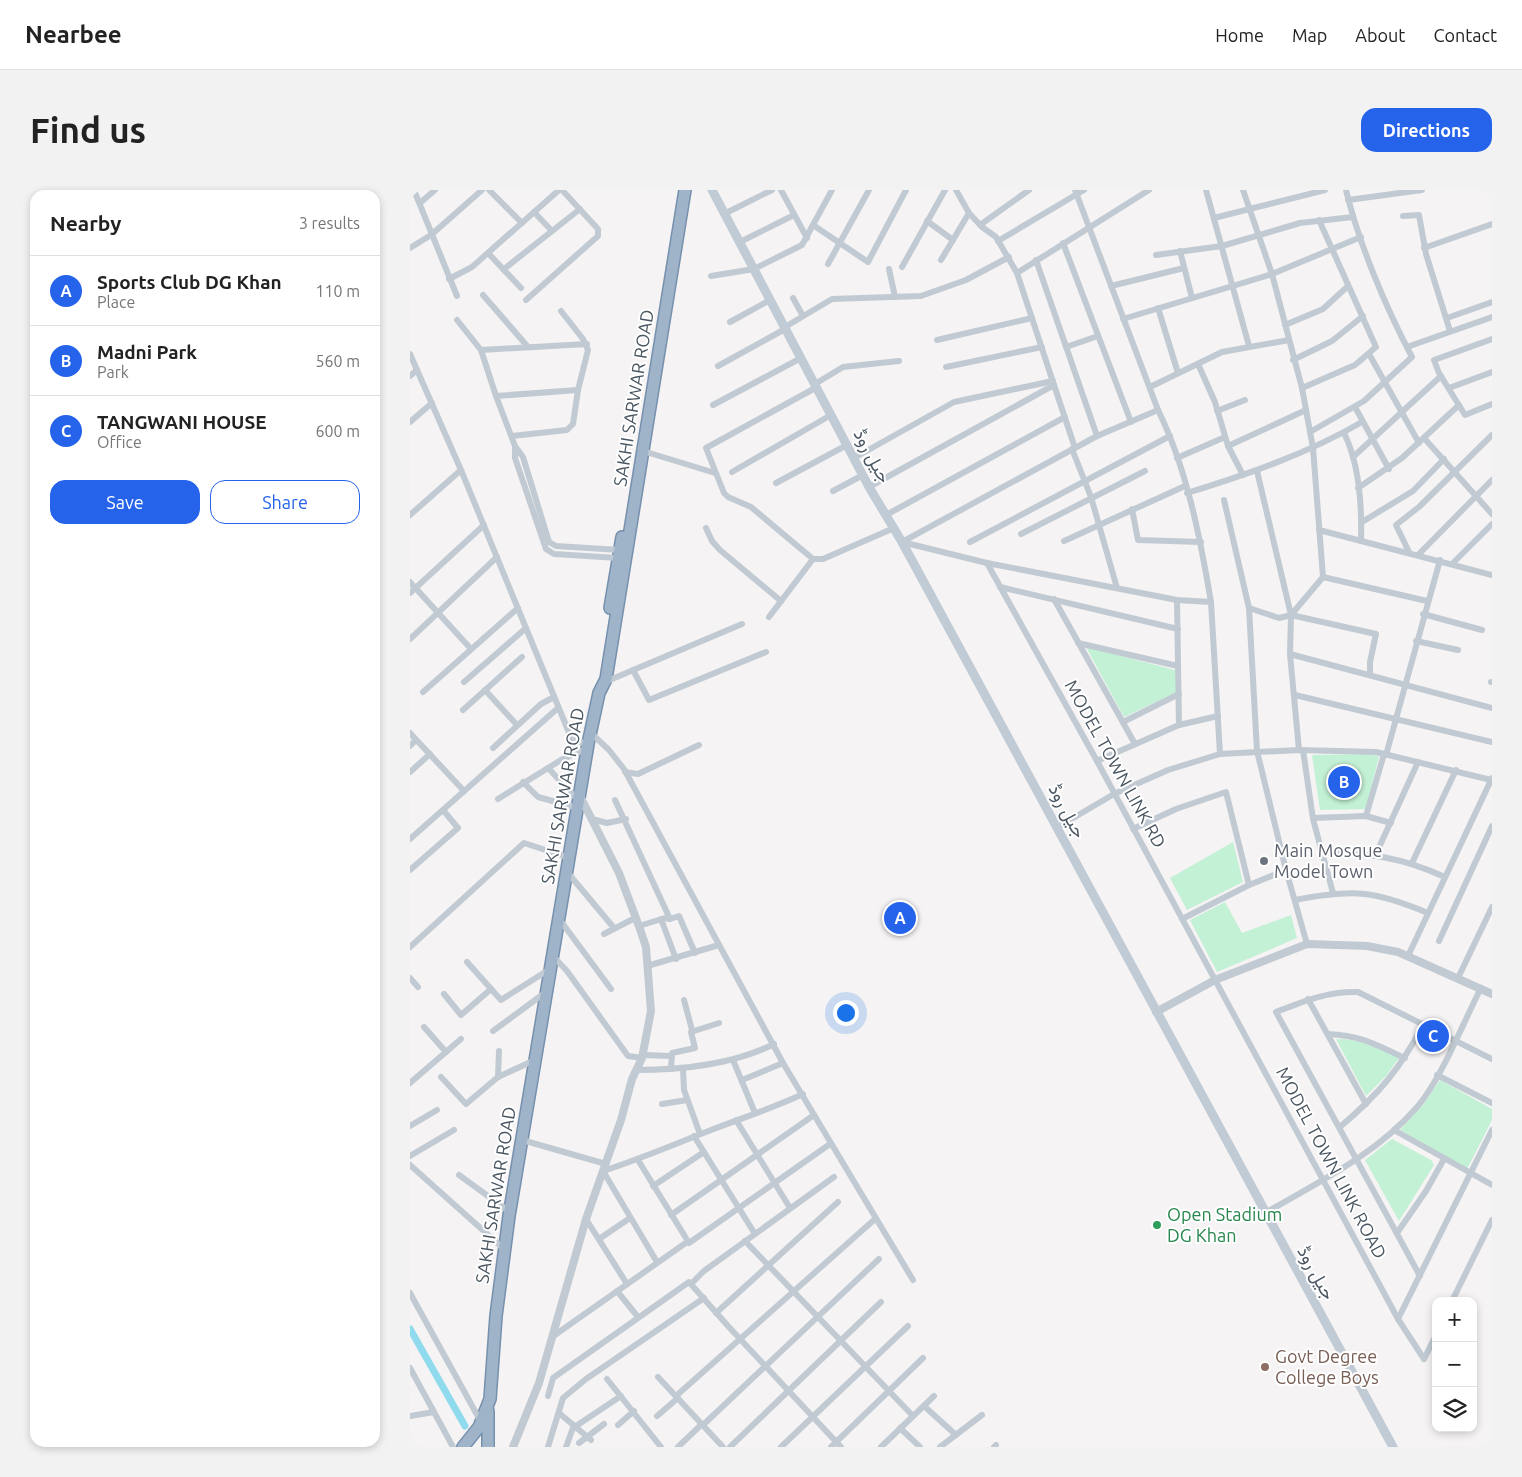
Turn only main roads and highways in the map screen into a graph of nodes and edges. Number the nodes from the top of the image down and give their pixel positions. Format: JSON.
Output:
{"nodes":[{"id":1,"x":678,"y":190,"type":"edge"},
{"id":2,"x":685,"y":190,"type":"edge"},
{"id":3,"x":712,"y":190,"type":"edge"},
{"id":4,"x":669,"y":269,"type":"junction"},
{"id":5,"x":652,"y":372,"type":"junction"},
{"id":6,"x":632,"y":494,"type":"junction"},
{"id":7,"x":599,"y":694,"type":"junction"},
{"id":8,"x":487,"y":1410,"type":"junction"},
{"id":9,"x":489,"y":1434,"type":"junction"},
{"id":10,"x":463,"y":1447,"type":"edge"},
{"id":11,"x":488,"y":1447,"type":"edge"},
{"id":12,"x":493,"y":1447,"type":"edge"},
{"id":13,"x":1394,"y":1447,"type":"edge"}],
"edges":[{"from":1,"to":4,"type":"highway"},
{"from":2,"to":4,"type":"highway","name":"SAKHI SARWAR ROAD"},
{"from":3,"to":13,"type":"main road","name":"جیل روڈ"},
{"from":4,"to":5,"type":"highway","name":"SAKHI SARWAR ROAD"},
{"from":5,"to":6,"type":"highway"},
{"from":5,"to":6,"type":"highway","name":"SAKHI SARWAR ROAD"},
{"from":6,"to":7,"type":"highway"},
{"from":6,"to":7,"type":"highway","name":"SAKHI SARWAR ROAD"},
{"from":7,"to":8,"type":"highway","name":"SAKHI SARWAR ROAD"},
{"from":8,"to":9,"type":"highway","name":"SAKHI SARWAR ROAD"},
{"from":8,"to":10,"type":"highway","name":"SAKHI SARWAR ROAD"},
{"from":9,"to":11,"type":"highway","name":"SAKHI SARWAR ROAD"},
{"from":9,"to":12,"type":"highway"}]}
